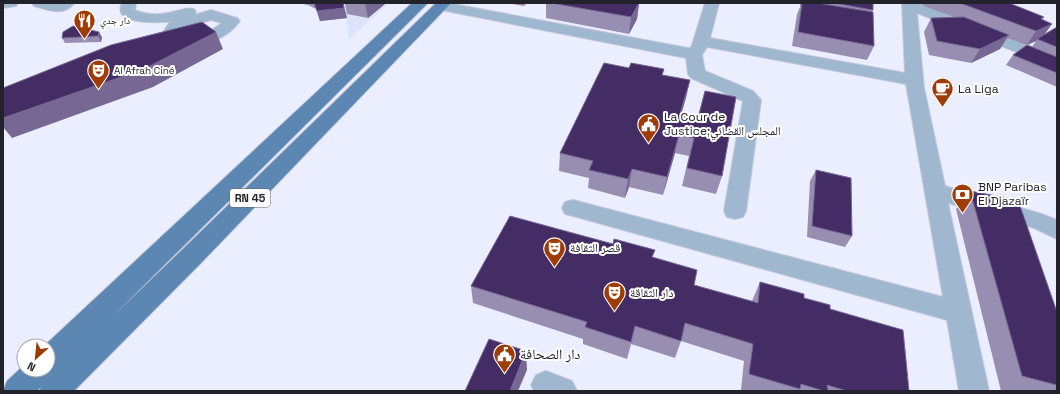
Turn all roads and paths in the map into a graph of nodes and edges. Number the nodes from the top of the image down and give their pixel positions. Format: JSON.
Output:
{"nodes":[{"id":1,"x":11,"y":3,"type":"edge"},
{"id":2,"x":39,"y":3,"type":"edge"},
{"id":3,"x":67,"y":3,"type":"edge"},
{"id":4,"x":129,"y":3,"type":"edge"},
{"id":5,"x":206,"y":3,"type":"edge"},
{"id":6,"x":712,"y":3,"type":"edge"},
{"id":7,"x":3,"y":4,"type":"edge"},
{"id":8,"x":435,"y":4,"type":"edge"},
{"id":9,"x":909,"y":4,"type":"edge"},
{"id":10,"x":190,"y":16,"type":"junction"},
{"id":11,"x":697,"y":47,"type":"junction"},
{"id":12,"x":1057,"y":63,"type":"edge"},
{"id":13,"x":914,"y":80,"type":"junction"},
{"id":14,"x":936,"y":191,"type":"junction"},
{"id":15,"x":573,"y":208,"type":"dead end"},
{"id":16,"x":735,"y":211,"type":"dead end"},
{"id":17,"x":1057,"y":230,"type":"edge"},
{"id":18,"x":958,"y":312,"type":"junction"},
{"id":19,"x":56,"y":354,"type":"edge"},
{"id":20,"x":31,"y":378,"type":"edge"},
{"id":21,"x":17,"y":391,"type":"edge"},
{"id":22,"x":54,"y":391,"type":"edge"},
{"id":23,"x":974,"y":391,"type":"edge"}],
"edges":[{"from":1,"to":7,"type":"street"},
{"from":2,"to":3,"type":"street"},
{"from":4,"to":10,"type":"street"},
{"from":5,"to":10,"type":"street"},
{"from":6,"to":11,"type":"street"},
{"from":8,"to":11,"type":"street"},
{"from":8,"to":19,"type":"main road","number":"RN 45"},
{"from":8,"to":22,"type":"main road","number":"RN 45"},
{"from":9,"to":12,"type":"street"},
{"from":9,"to":13,"type":"street"},
{"from":10,"to":10,"type":"street"},
{"from":11,"to":13,"type":"street"},
{"from":11,"to":16,"type":"street"},
{"from":13,"to":14,"type":"street"},
{"from":14,"to":17,"type":"street"},
{"from":14,"to":18,"type":"street"},
{"from":15,"to":18,"type":"street"},
{"from":18,"to":23,"type":"street"},
{"from":20,"to":21,"type":"main road"}]}
